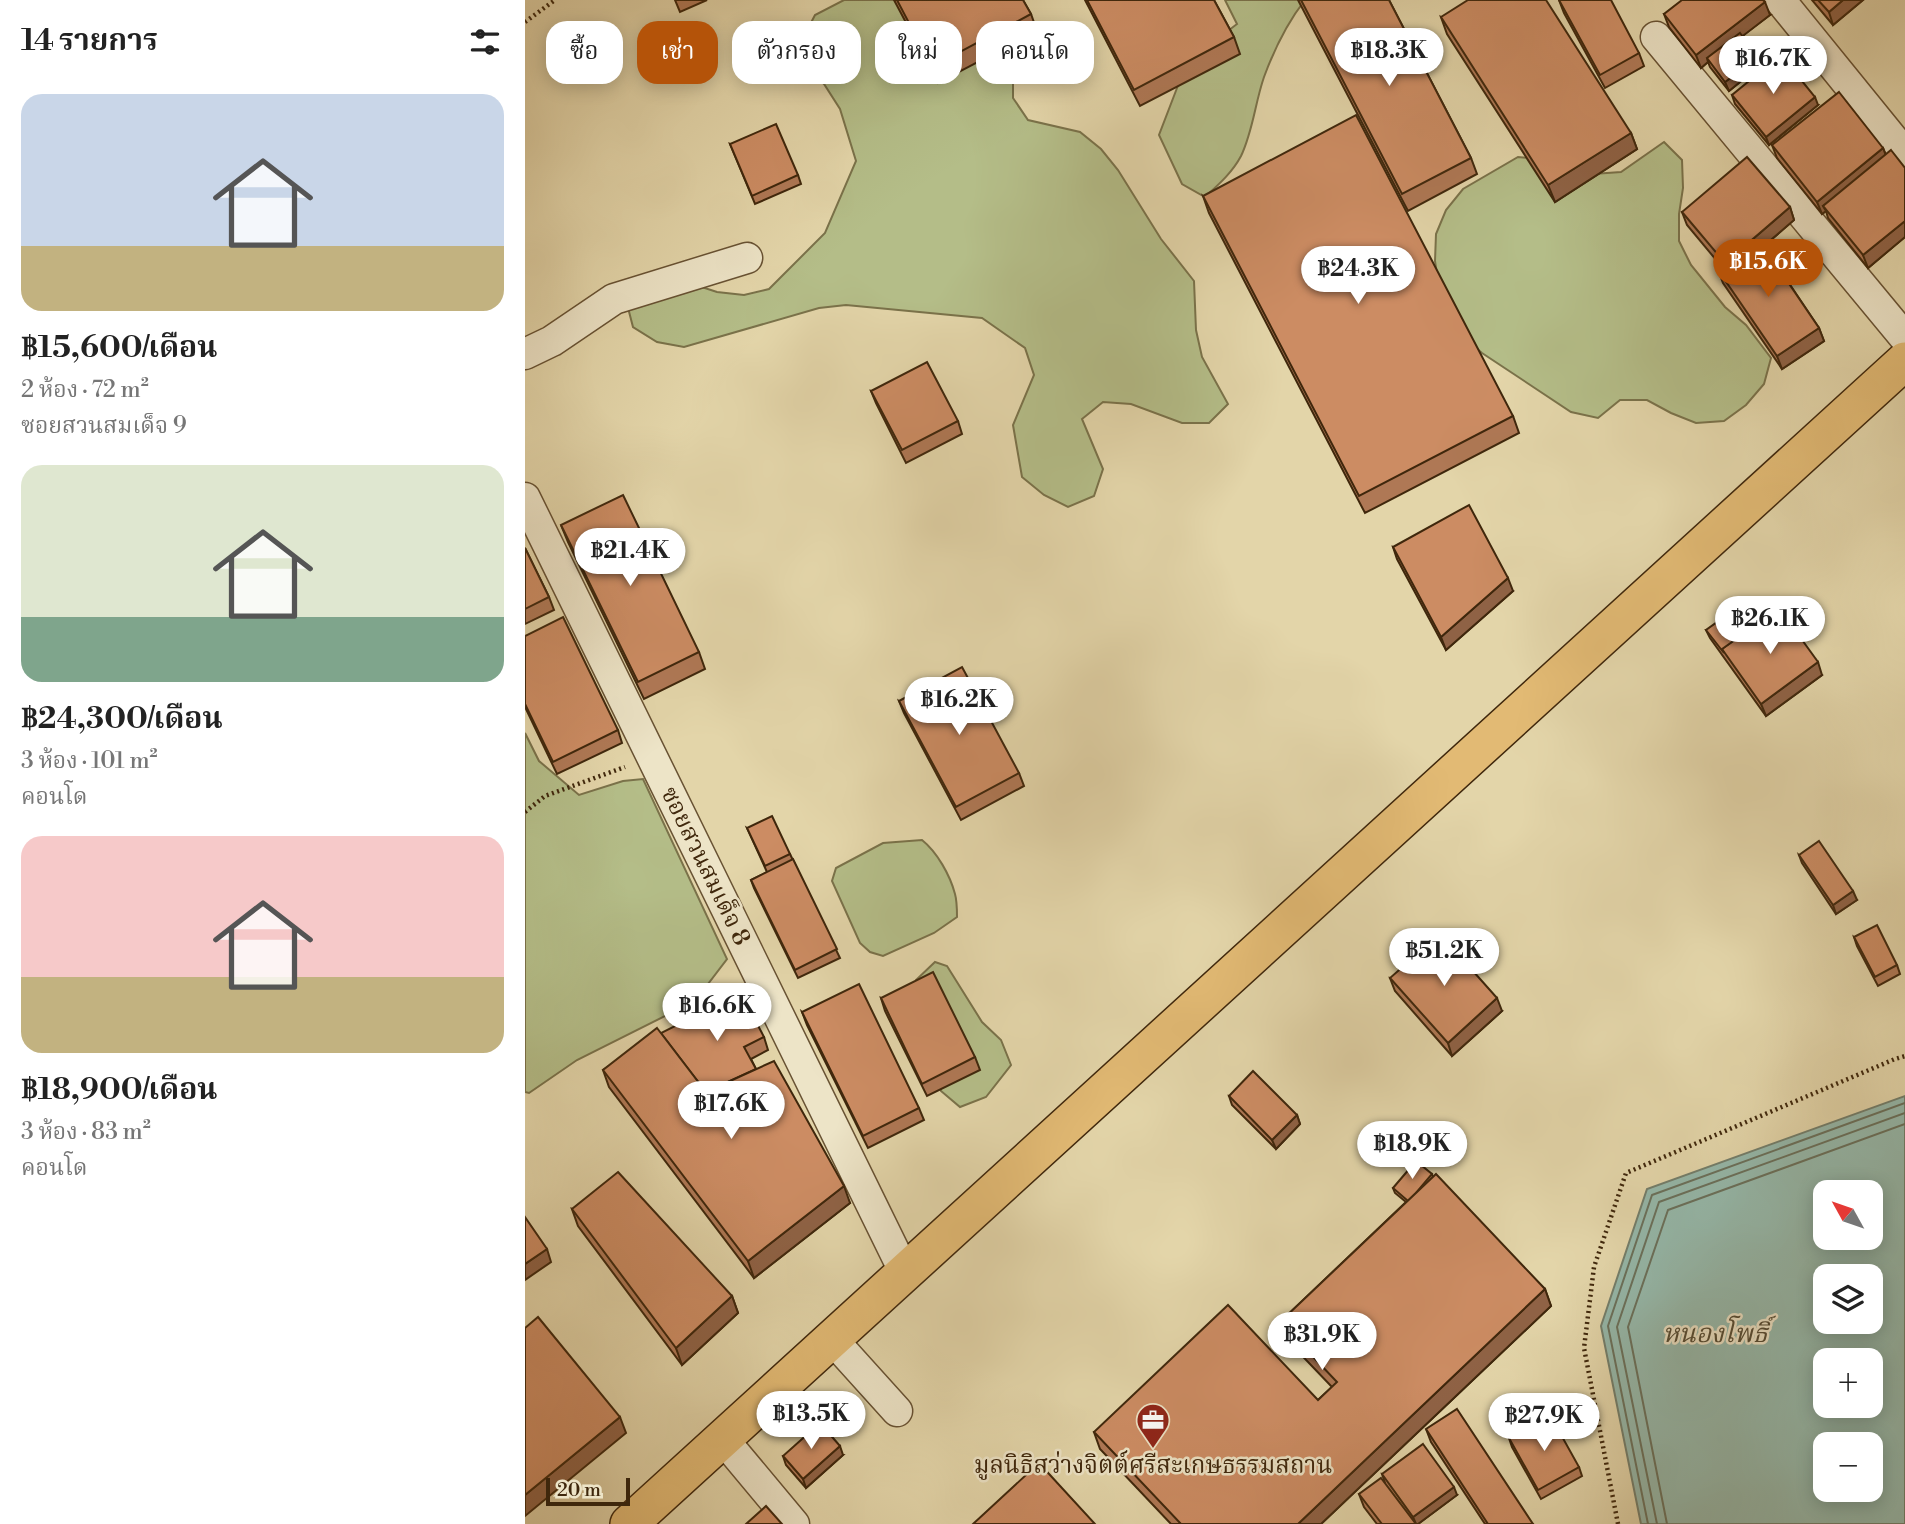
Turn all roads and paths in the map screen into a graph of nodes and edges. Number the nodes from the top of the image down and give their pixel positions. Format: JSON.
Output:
{"nodes":[{"id":1,"x":555,"y":0,"type":"edge"},
{"id":2,"x":1780,"y":0,"type":"edge"},
{"id":3,"x":525,"y":22,"type":"edge"},
{"id":4,"x":1656,"y":37,"type":"dead end"},
{"id":5,"x":1905,"y":154,"type":"edge"},
{"id":6,"x":747,"y":258,"type":"dead end"},
{"id":7,"x":1905,"y":338,"type":"edge"},
{"id":8,"x":525,"y":354,"type":"edge"},
{"id":9,"x":1905,"y":361,"type":"edge"},
{"id":10,"x":525,"y":498,"type":"edge"},
{"id":11,"x":653,"y":758,"type":"junction"},
{"id":12,"x":525,"y":812,"type":"edge"},
{"id":13,"x":1905,"y":1056,"type":"edge"},
{"id":14,"x":905,"y":1273,"type":"junction"},
{"id":15,"x":832,"y":1339,"type":"junction"},
{"id":16,"x":897,"y":1411,"type":"dead end"},
{"id":17,"x":723,"y":1439,"type":"junction"},
{"id":18,"x":629,"y":1524,"type":"edge"},
{"id":19,"x":794,"y":1524,"type":"edge"},
{"id":20,"x":1618,"y":1524,"type":"edge"}],
"edges":[{"from":1,"to":3,"type":"path"},
{"from":2,"to":5,"type":"street"},
{"from":4,"to":7,"type":"street"},
{"from":6,"to":8,"type":"street"},
{"from":9,"to":14,"type":"main road"},
{"from":10,"to":11,"type":"street","name":"ซอยสวนสมเด็จ 8"},
{"from":11,"to":12,"type":"path"},
{"from":11,"to":14,"type":"street","name":"ซอยสวนสมเด็จ 8"},
{"from":13,"to":20,"type":"path"},
{"from":14,"to":15,"type":"main road"},
{"from":15,"to":16,"type":"street"},
{"from":15,"to":17,"type":"main road"},
{"from":17,"to":18,"type":"main road"},
{"from":17,"to":19,"type":"street"}]}
